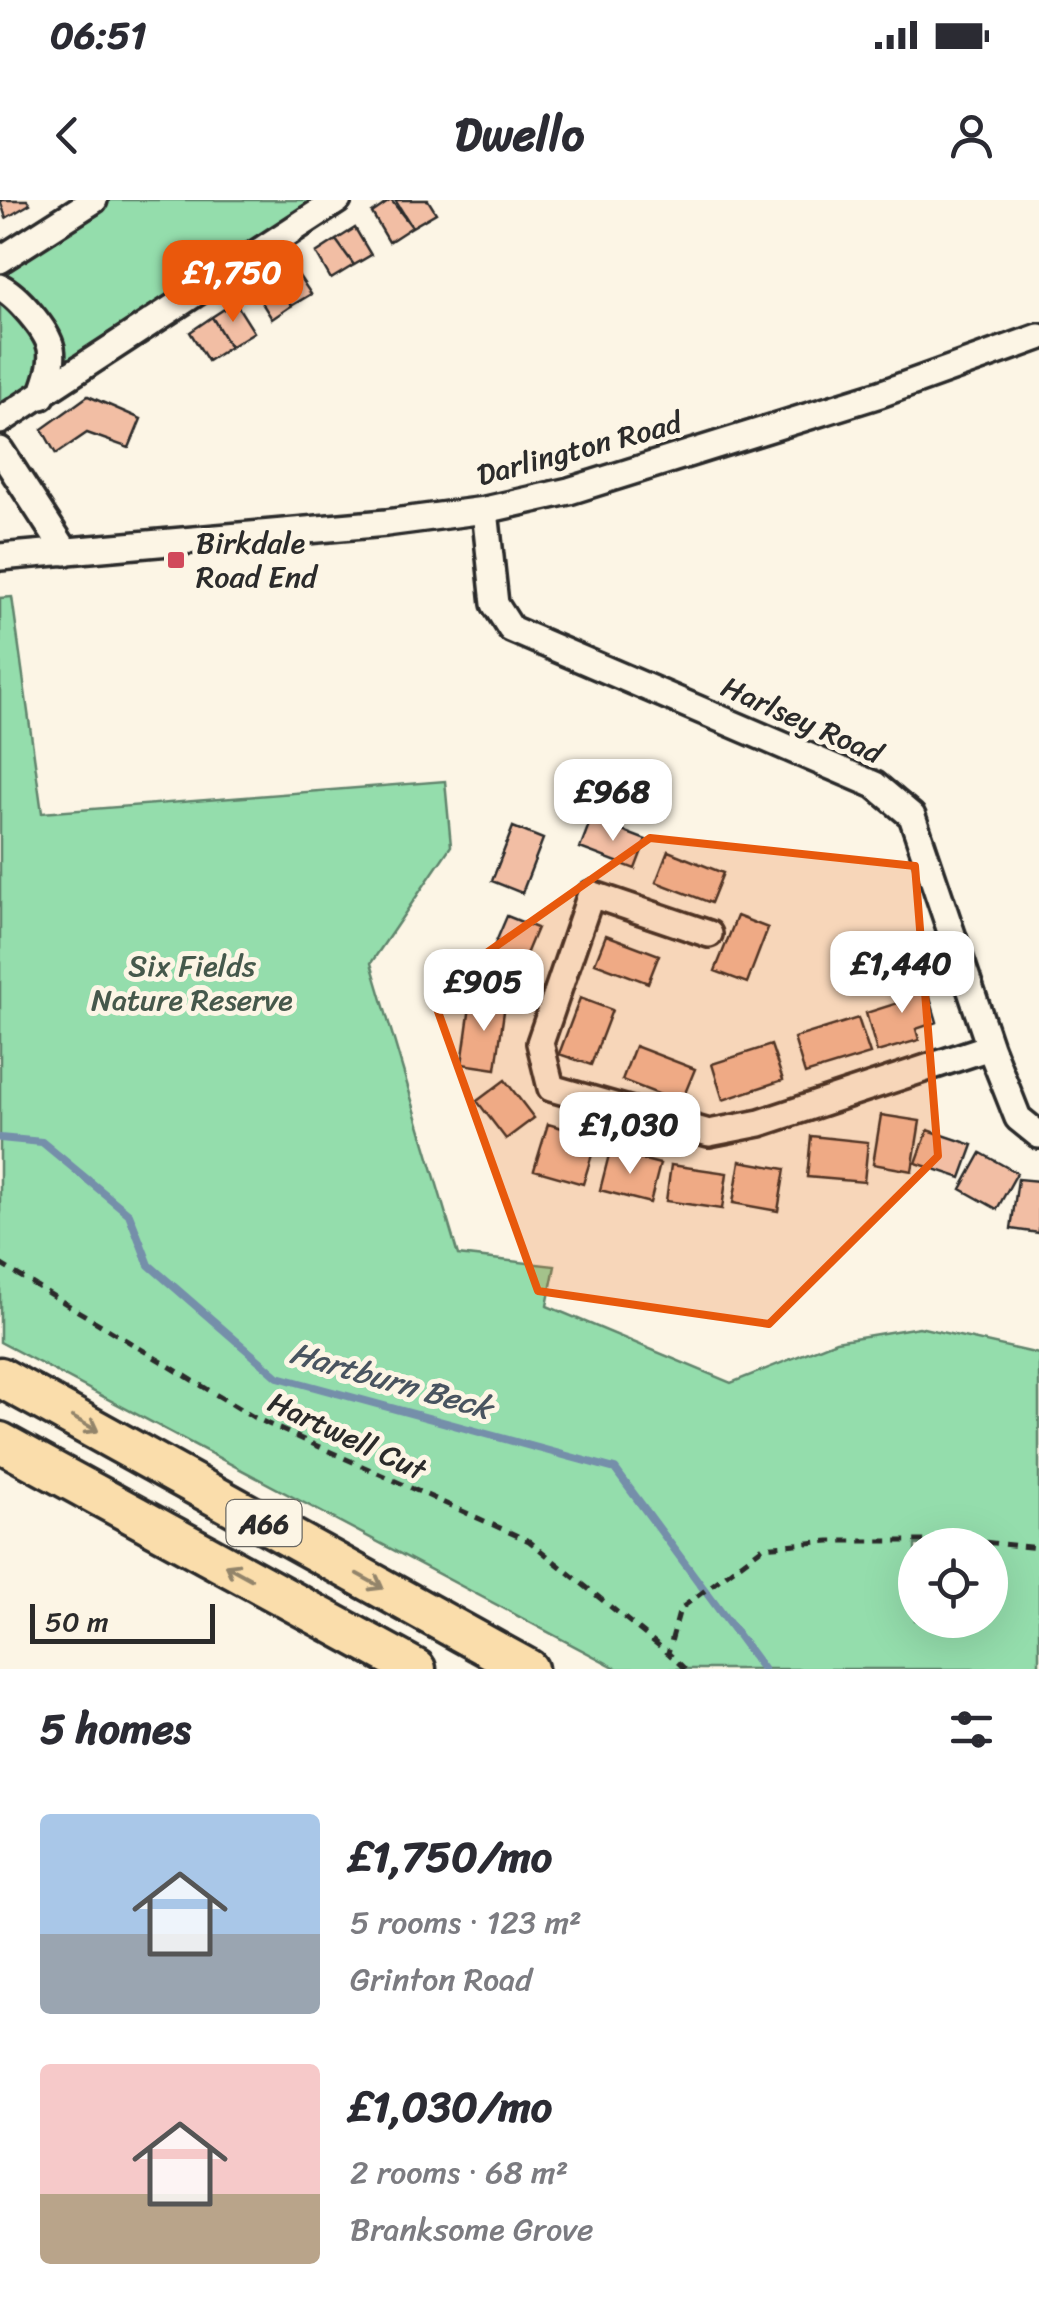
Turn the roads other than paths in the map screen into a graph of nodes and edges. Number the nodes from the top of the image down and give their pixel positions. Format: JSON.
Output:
{"nodes":[{"id":1,"x":94,"y":200,"type":"edge"},
{"id":2,"x":338,"y":200,"type":"edge"},
{"id":3,"x":0,"y":260,"type":"edge"},
{"id":4,"x":0,"y":287,"type":"edge"},
{"id":5,"x":1039,"y":338,"type":"edge"},
{"id":6,"x":42,"y":396,"type":"junction"},
{"id":7,"x":0,"y":422,"type":"edge"},
{"id":8,"x":0,"y":450,"type":"edge"},
{"id":9,"x":485,"y":510,"type":"junction"},
{"id":10,"x":66,"y":552,"type":"junction"},
{"id":11,"x":0,"y":558,"type":"edge"},
{"id":12,"x":709,"y":934,"type":"dead end"},
{"id":13,"x":990,"y":1048,"type":"junction"},
{"id":14,"x":1039,"y":1135,"type":"edge"},
{"id":15,"x":0,"y":1377,"type":"edge"},
{"id":16,"x":0,"y":1442,"type":"edge"},
{"id":17,"x":416,"y":1669,"type":"edge"},
{"id":18,"x":528,"y":1669,"type":"edge"}],
"edges":[{"from":1,"to":3,"type":"street"},
{"from":2,"to":6,"type":"street"},
{"from":4,"to":6,"type":"street"},
{"from":5,"to":9,"type":"street","name":"Darlington Road"},
{"from":6,"to":7,"type":"street"},
{"from":8,"to":10,"type":"street"},
{"from":9,"to":10,"type":"street","name":"Darlington Road"},
{"from":9,"to":13,"type":"street","name":"Harlsey Road"},
{"from":10,"to":11,"type":"street","name":"Darlington Road"},
{"from":12,"to":13,"type":"street"},
{"from":13,"to":14,"type":"street","name":"Harlsey Road"},
{"from":15,"to":18,"type":"highway","number":"A66","one_way":true},
{"from":17,"to":16,"type":"highway","number":"A66","one_way":true}]}
